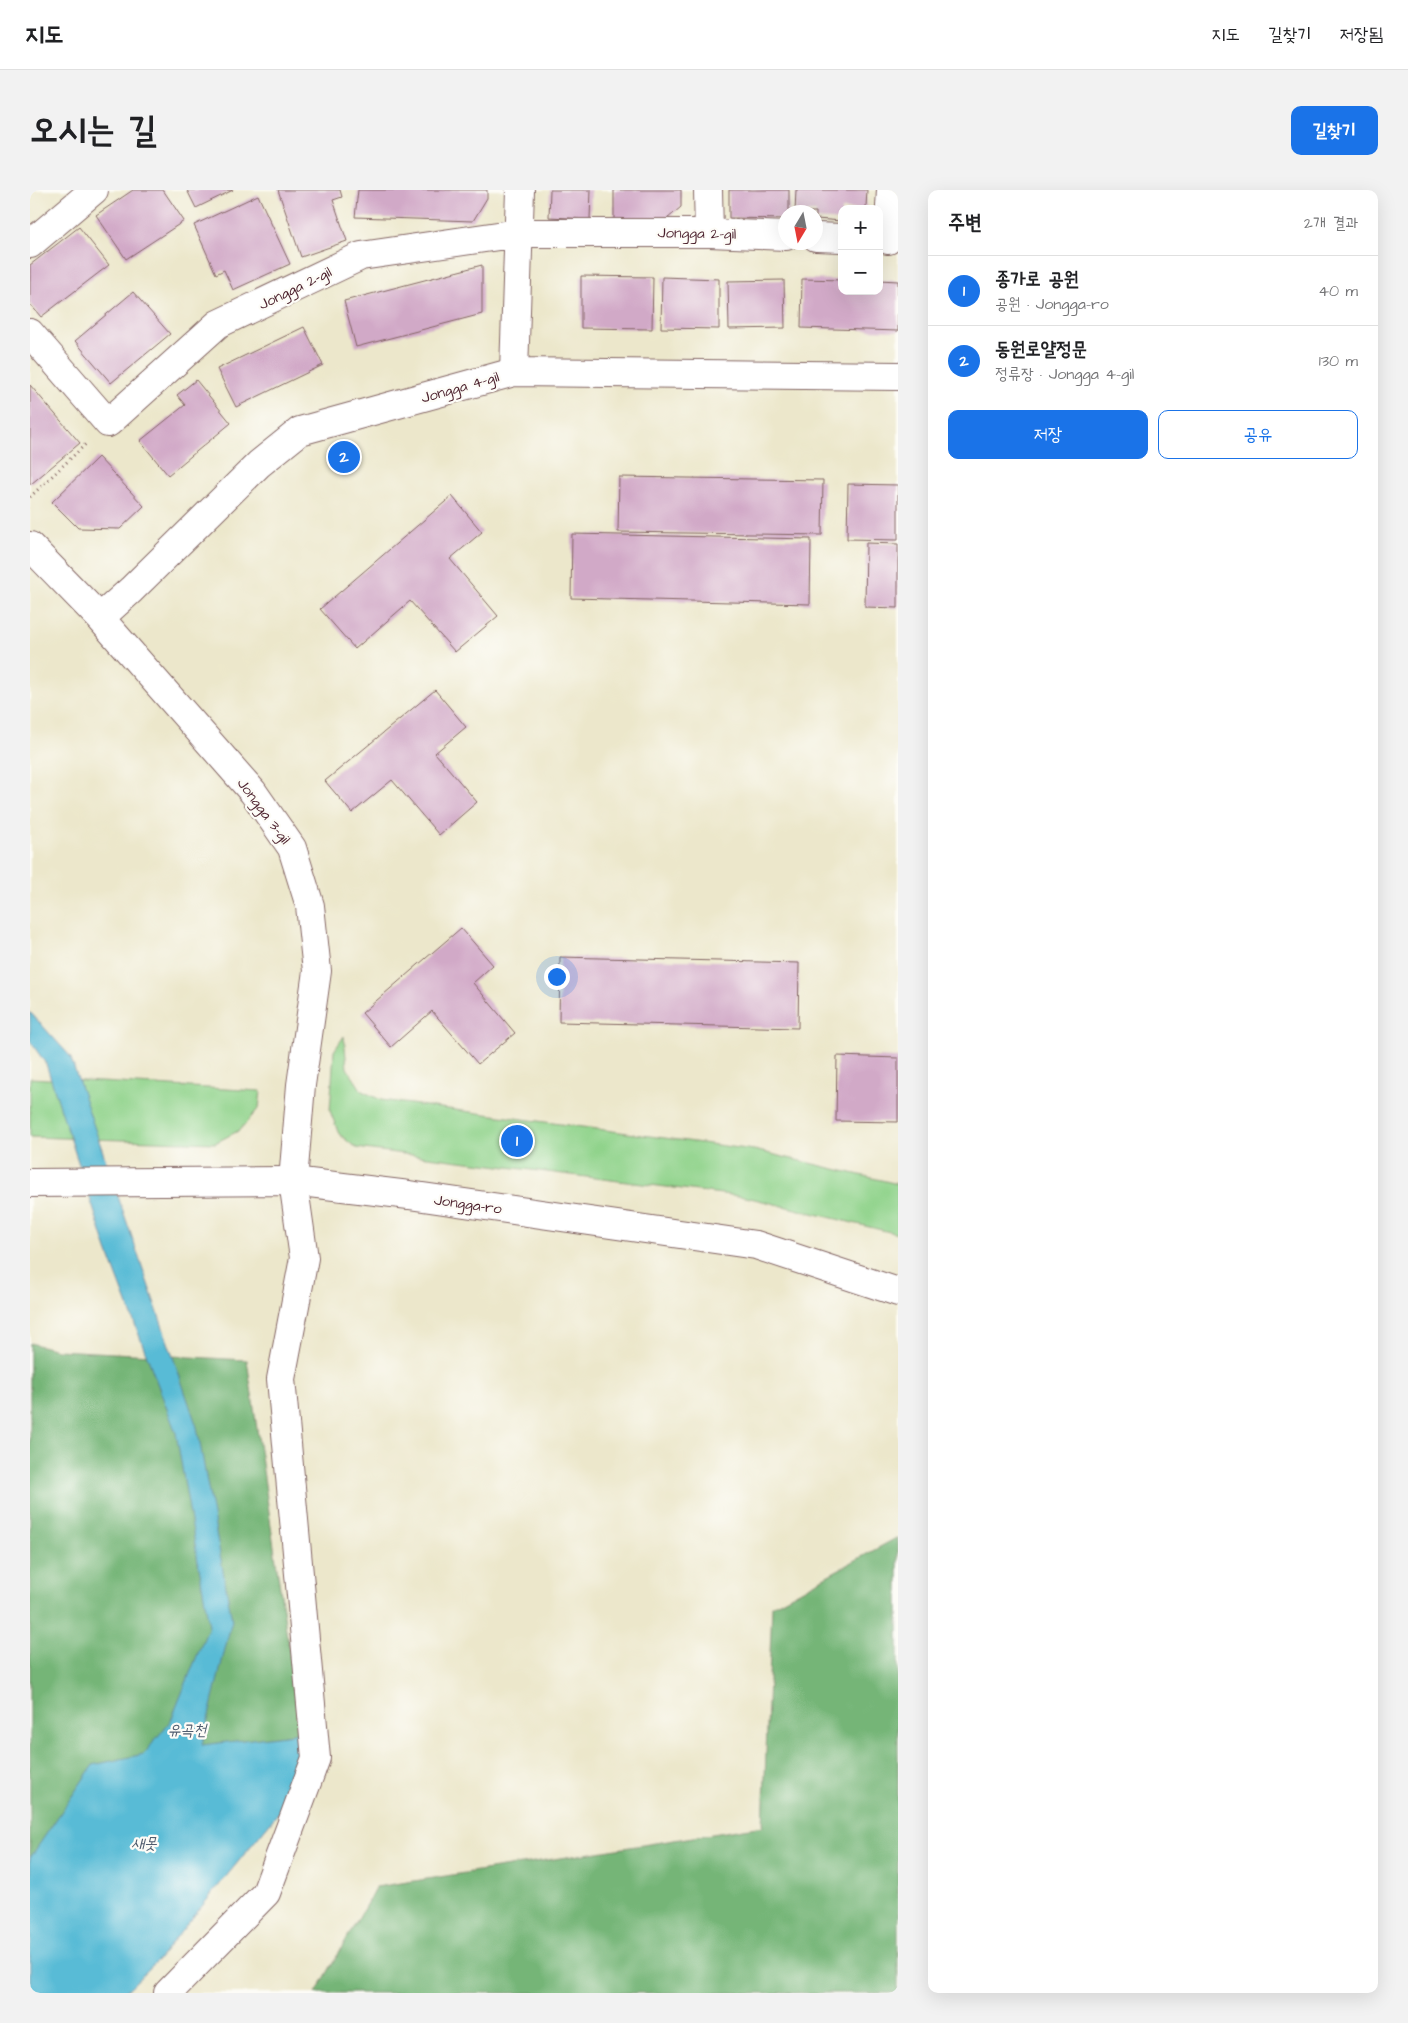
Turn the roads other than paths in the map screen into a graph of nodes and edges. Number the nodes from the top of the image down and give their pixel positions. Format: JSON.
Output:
{"nodes":[{"id":1,"x":94,"y":190,"type":"edge"},
{"id":2,"x":520,"y":190,"type":"edge"},
{"id":3,"x":708,"y":190,"type":"edge"},
{"id":4,"x":891,"y":190,"type":"edge"},
{"id":5,"x":519,"y":233,"type":"junction"},
{"id":6,"x":709,"y":233,"type":"junction"},
{"id":7,"x":778,"y":236,"type":"edge"},
{"id":8,"x":823,"y":237,"type":"edge"},
{"id":9,"x":838,"y":238,"type":"edge"},
{"id":10,"x":889,"y":240,"type":"edge"},
{"id":11,"x":30,"y":244,"type":"edge"},
{"id":12,"x":30,"y":333,"type":"edge"},
{"id":13,"x":514,"y":372,"type":"junction"},
{"id":14,"x":898,"y":376,"type":"edge"},
{"id":15,"x":30,"y":546,"type":"edge"},
{"id":16,"x":100,"y":618,"type":"junction"},
{"id":17,"x":293,"y":1181,"type":"junction"},
{"id":18,"x":37,"y":1183,"type":"edge"},
{"id":19,"x":898,"y":1292,"type":"edge"},
{"id":20,"x":168,"y":1993,"type":"edge"}],
"edges":[{"from":1,"to":11,"type":"street"},
{"from":2,"to":5,"type":"street"},
{"from":3,"to":6,"type":"street"},
{"from":4,"to":10,"type":"street"},
{"from":5,"to":6,"type":"street","name":"Jongga 2-gil"},
{"from":5,"to":12,"type":"street","name":"Jongga 2-gil"},
{"from":5,"to":13,"type":"street"},
{"from":6,"to":7,"type":"street","name":"Jongga 2-gil"},
{"from":8,"to":9,"type":"street"},
{"from":13,"to":14,"type":"street","name":"Jongga 4-gil"},
{"from":13,"to":16,"type":"street","name":"Jongga 4-gil"},
{"from":15,"to":16,"type":"street","name":"Jongga 3-gil"},
{"from":16,"to":17,"type":"street","name":"Jongga 3-gil"},
{"from":17,"to":18,"type":"street","name":"Jongga-ro"},
{"from":17,"to":19,"type":"street","name":"Jongga-ro"},
{"from":17,"to":20,"type":"street","name":"Jongga 3-gil"}]}
